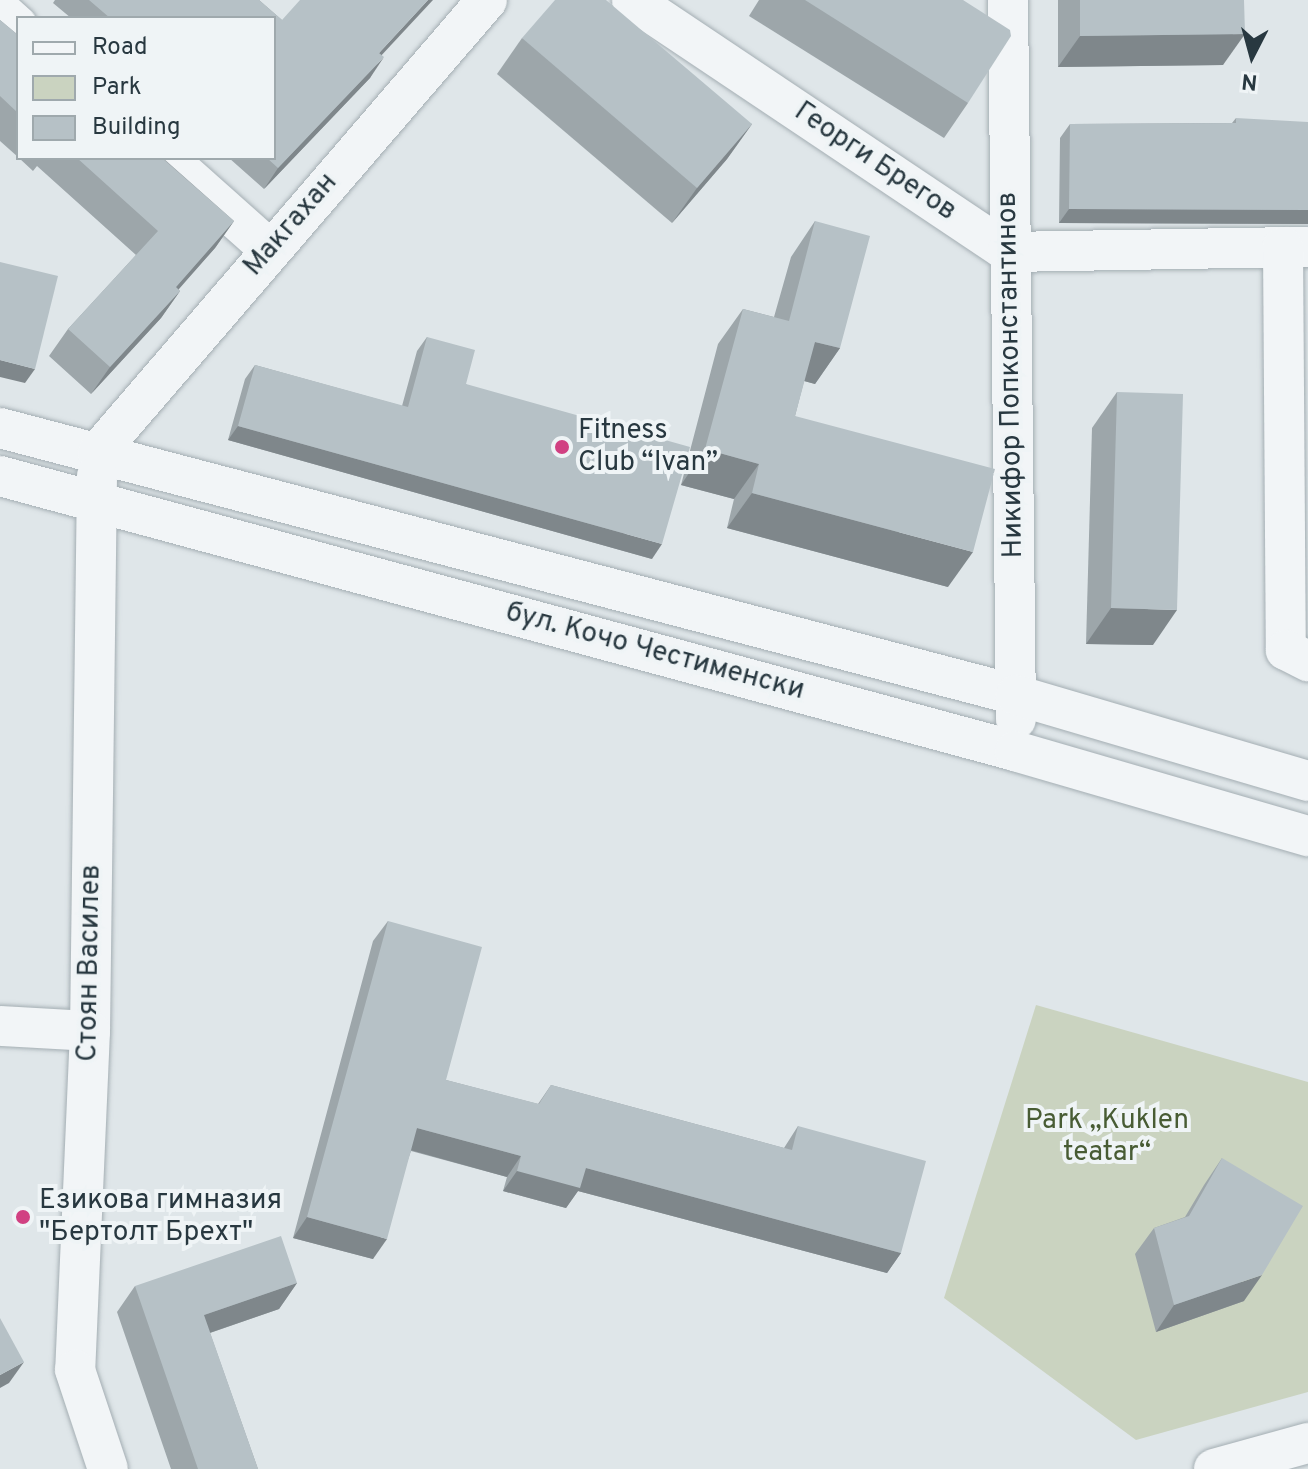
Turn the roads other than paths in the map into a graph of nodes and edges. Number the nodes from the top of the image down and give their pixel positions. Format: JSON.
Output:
{"nodes":[{"id":1,"x":487,"y":0,"type":"edge"},
{"id":2,"x":632,"y":0,"type":"edge"},
{"id":3,"x":1008,"y":0,"type":"edge"},
{"id":4,"x":0,"y":10,"type":"edge"},
{"id":5,"x":16,"y":24,"type":"edge"},
{"id":6,"x":169,"y":160,"type":"edge"},
{"id":7,"x":1296,"y":247,"type":"edge"},
{"id":8,"x":269,"y":249,"type":"junction"},
{"id":9,"x":1008,"y":252,"type":"junction"},
{"id":10,"x":0,"y":428,"type":"edge"},
{"id":11,"x":98,"y":452,"type":"junction"},
{"id":12,"x":0,"y":476,"type":"edge"},
{"id":13,"x":96,"y":500,"type":"junction"},
{"id":14,"x":1308,"y":661,"type":"edge"},
{"id":15,"x":1016,"y":695,"type":"junction"},
{"id":16,"x":1015,"y":751,"type":"junction"},
{"id":17,"x":1308,"y":781,"type":"edge"},
{"id":18,"x":1308,"y":836,"type":"edge"},
{"id":19,"x":0,"y":1026,"type":"edge"},
{"id":20,"x":90,"y":1031,"type":"junction"},
{"id":21,"x":54,"y":1059,"type":"dead end"},
{"id":22,"x":1308,"y":1443,"type":"edge"},
{"id":23,"x":108,"y":1469,"type":"edge"},
{"id":24,"x":1214,"y":1469,"type":"edge"}],
"edges":[{"from":1,"to":8,"type":"street","name":"Макгахан"},
{"from":2,"to":9,"type":"street","name":"Георги Брегов"},
{"from":3,"to":9,"type":"street","name":"Никифор Попконстантинов"},
{"from":4,"to":5,"type":"street"},
{"from":6,"to":8,"type":"street"},
{"from":7,"to":9,"type":"street"},
{"from":7,"to":14,"type":"street"},
{"from":8,"to":11,"type":"street","name":"Макгахан"},
{"from":9,"to":15,"type":"street","name":"Никифор Попконстантинов"},
{"from":10,"to":11,"type":"street","name":"бул. Кочо Честименски"},
{"from":11,"to":13,"type":"street","name":"Стоян Василев"},
{"from":11,"to":15,"type":"street","name":"бул. Кочо Честименски"},
{"from":12,"to":13,"type":"street","name":"бул. Кочо Честименски"},
{"from":13,"to":16,"type":"street","name":"бул. Кочо Честименски"},
{"from":13,"to":20,"type":"street","name":"Стоян Василев"},
{"from":15,"to":16,"type":"street","name":"Никифор Попконстантинов"},
{"from":15,"to":17,"type":"street","name":"бул. Кочо Честименски"},
{"from":16,"to":18,"type":"street","name":"бул. Кочо Честименски"},
{"from":19,"to":20,"type":"street"},
{"from":20,"to":21,"type":"street"},
{"from":20,"to":23,"type":"street","name":"Стоян Василев"},
{"from":22,"to":24,"type":"street"}]}
